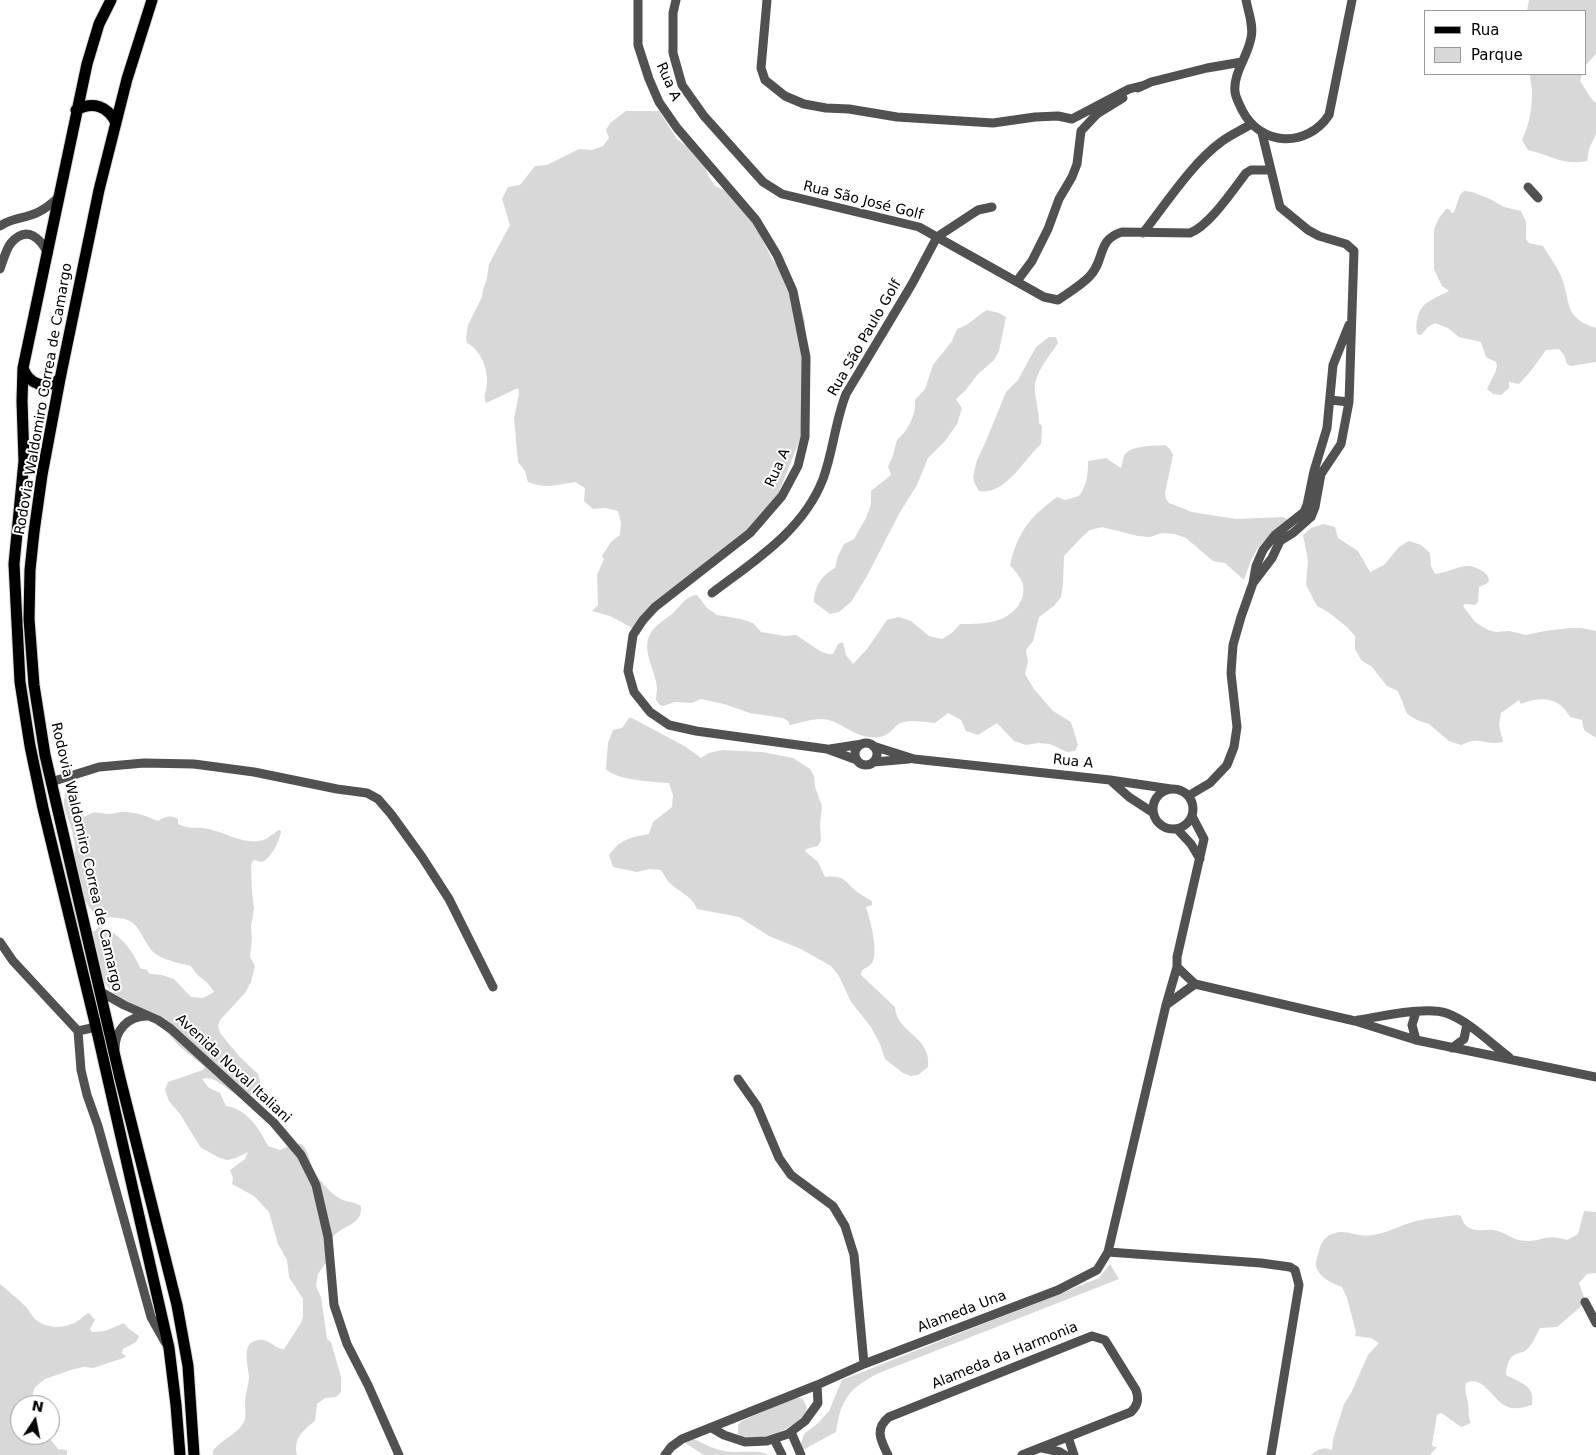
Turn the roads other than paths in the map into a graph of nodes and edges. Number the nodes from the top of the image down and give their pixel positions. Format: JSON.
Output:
{"nodes":[{"id":1,"x":111,"y":0,"type":"edge"},
{"id":2,"x":152,"y":0,"type":"edge"},
{"id":3,"x":638,"y":0,"type":"edge"},
{"id":4,"x":676,"y":0,"type":"edge"},
{"id":5,"x":767,"y":0,"type":"edge"},
{"id":6,"x":1246,"y":0,"type":"edge"},
{"id":7,"x":1352,"y":0,"type":"edge"},
{"id":8,"x":1242,"y":62,"type":"junction"},
{"id":9,"x":1141,"y":86,"type":"junction"},
{"id":10,"x":76,"y":110,"type":"junction"},
{"id":11,"x":1072,"y":119,"type":"junction"},
{"id":12,"x":116,"y":123,"type":"junction"},
{"id":13,"x":1251,"y":124,"type":"junction"},
{"id":14,"x":1081,"y":131,"type":"junction"},
{"id":15,"x":1262,"y":133,"type":"junction"},
{"id":16,"x":1271,"y":170,"type":"junction"},
{"id":17,"x":1528,"y":187,"type":"dead end"},
{"id":18,"x":59,"y":198,"type":"junction"},
{"id":19,"x":1538,"y":198,"type":"dead end"},
{"id":20,"x":992,"y":207,"type":"dead end"},
{"id":21,"x":0,"y":226,"type":"edge"},
{"id":22,"x":1141,"y":232,"type":"junction"},
{"id":23,"x":937,"y":237,"type":"junction"},
{"id":24,"x":48,"y":254,"type":"junction"},
{"id":25,"x":0,"y":269,"type":"edge"},
{"id":26,"x":1017,"y":281,"type":"junction"},
{"id":27,"x":1351,"y":320,"type":"junction"},
{"id":28,"x":24,"y":368,"type":"junction"},
{"id":29,"x":60,"y":379,"type":"junction"},
{"id":30,"x":1330,"y":400,"type":"junction"},
{"id":31,"x":1350,"y":402,"type":"junction"},
{"id":32,"x":1253,"y":583,"type":"junction"},
{"id":33,"x":712,"y":593,"type":"dead end"},
{"id":34,"x":862,"y":744,"type":"junction"},
{"id":35,"x":873,"y":746,"type":"junction"},
{"id":36,"x":827,"y":749,"type":"junction"},
{"id":37,"x":914,"y":758,"type":"junction"},
{"id":38,"x":857,"y":760,"type":"junction"},
{"id":39,"x":874,"y":762,"type":"junction"},
{"id":40,"x":1110,"y":780,"type":"junction"},
{"id":41,"x":51,"y":782,"type":"junction"},
{"id":42,"x":1171,"y":789,"type":"junction"},
{"id":43,"x":1188,"y":796,"type":"junction"},
{"id":44,"x":1152,"y":812,"type":"junction"},
{"id":45,"x":1192,"y":816,"type":"junction"},
{"id":46,"x":1177,"y":829,"type":"junction"},
{"id":47,"x":1200,"y":859,"type":"junction"},
{"id":48,"x":0,"y":942,"type":"edge"},
{"id":49,"x":1177,"y":967,"type":"junction"},
{"id":50,"x":1196,"y":984,"type":"junction"},
{"id":51,"x":493,"y":987,"type":"dead end"},
{"id":52,"x":101,"y":992,"type":"junction"},
{"id":53,"x":1166,"y":1005,"type":"junction"},
{"id":54,"x":1416,"y":1012,"type":"junction"},
{"id":55,"x":149,"y":1015,"type":"junction"},
{"id":56,"x":1355,"y":1021,"type":"junction"},
{"id":57,"x":1467,"y":1024,"type":"junction"},
{"id":58,"x":96,"y":1027,"type":"junction"},
{"id":59,"x":78,"y":1031,"type":"junction"},
{"id":60,"x":1416,"y":1040,"type":"junction"},
{"id":61,"x":1452,"y":1048,"type":"junction"},
{"id":62,"x":116,"y":1054,"type":"junction"},
{"id":63,"x":1512,"y":1059,"type":"junction"},
{"id":64,"x":1596,"y":1077,"type":"edge"},
{"id":65,"x":738,"y":1079,"type":"dead end"},
{"id":66,"x":1108,"y":1252,"type":"junction"},
{"id":67,"x":1585,"y":1302,"type":"dead end"},
{"id":68,"x":1596,"y":1323,"type":"edge"},
{"id":69,"x":169,"y":1348,"type":"junction"},
{"id":70,"x":864,"y":1364,"type":"junction"},
{"id":71,"x":817,"y":1385,"type":"junction"},
{"id":72,"x":712,"y":1428,"type":"junction"},
{"id":73,"x":791,"y":1432,"type":"junction"},
{"id":74,"x":1068,"y":1437,"type":"junction"},
{"id":75,"x":774,"y":1439,"type":"junction"},
{"id":76,"x":1041,"y":1448,"type":"junction"},
{"id":77,"x":800,"y":1454,"type":"edge"},
{"id":78,"x":180,"y":1455,"type":"edge"},
{"id":79,"x":194,"y":1455,"type":"edge"},
{"id":80,"x":399,"y":1455,"type":"edge"},
{"id":81,"x":665,"y":1455,"type":"edge"},
{"id":82,"x":783,"y":1455,"type":"edge"},
{"id":83,"x":888,"y":1455,"type":"edge"},
{"id":84,"x":1022,"y":1455,"type":"edge"},
{"id":85,"x":1065,"y":1455,"type":"edge"},
{"id":86,"x":1074,"y":1455,"type":"edge"},
{"id":87,"x":1271,"y":1455,"type":"edge"}],
"edges":[{"from":1,"to":10,"type":"main road","name":"Rodovia Waldomiro Correa de Camargo"},
{"from":2,"to":12,"type":"main road","name":"Rodovia Waldomiro Correa de Camargo"},
{"from":3,"to":36,"type":"street","name":"Rua A"},
{"from":4,"to":23,"type":"street","name":"Rua São José Golf"},
{"from":5,"to":11,"type":"street"},
{"from":6,"to":8,"type":"street"},
{"from":7,"to":15,"type":"street"},
{"from":8,"to":9,"type":"street"},
{"from":8,"to":13,"type":"street"},
{"from":9,"to":11,"type":"street"},
{"from":9,"to":14,"type":"street"},
{"from":10,"to":12,"type":"main road"},
{"from":10,"to":18,"type":"main road","name":"Rodovia Waldomiro Correa de Camargo"},
{"from":11,"to":14,"type":"street"},
{"from":12,"to":29,"type":"main road","name":"Rodovia Waldomiro Correa de Camargo"},
{"from":13,"to":15,"type":"street"},
{"from":13,"to":22,"type":"street"},
{"from":14,"to":26,"type":"street"},
{"from":15,"to":16,"type":"street"},
{"from":16,"to":22,"type":"street"},
{"from":16,"to":27,"type":"street"},
{"from":17,"to":19,"type":"street"},
{"from":18,"to":21,"type":"street"},
{"from":18,"to":24,"type":"main road","name":"Rodovia Waldomiro Correa de Camargo"},
{"from":20,"to":23,"type":"street","name":"Rua São Paulo Golf"},
{"from":22,"to":26,"type":"street","name":"Rua São José Golf"},
{"from":23,"to":26,"type":"street","name":"Rua São José Golf"},
{"from":23,"to":33,"type":"street","name":"Rua São Paulo Golf"},
{"from":24,"to":25,"type":"street"},
{"from":24,"to":28,"type":"main road","name":"Rodovia Waldomiro Correa de Camargo"},
{"from":27,"to":30,"type":"street"},
{"from":27,"to":31,"type":"street"},
{"from":28,"to":29,"type":"main road"},
{"from":28,"to":58,"type":"main road","name":"Rodovia Waldomiro Correa de Camargo"},
{"from":29,"to":41,"type":"main road","name":"Rodovia Waldomiro Correa de Camargo"},
{"from":30,"to":31,"type":"street"},
{"from":30,"to":32,"type":"street"},
{"from":31,"to":32,"type":"street"},
{"from":32,"to":43,"type":"street"},
{"from":34,"to":35,"type":"street","name":"Rua A"},
{"from":34,"to":36,"type":"street","name":"Rua A"},
{"from":34,"to":38,"type":"street"},
{"from":35,"to":37,"type":"street","name":"Rua A"},
{"from":35,"to":39,"type":"street"},
{"from":36,"to":38,"type":"street","name":"Rua A"},
{"from":37,"to":39,"type":"street","name":"Rua A"},
{"from":37,"to":40,"type":"street","name":"Rua A"},
{"from":38,"to":39,"type":"street","name":"Rua A"},
{"from":40,"to":42,"type":"street","name":"Rua A"},
{"from":40,"to":44,"type":"street","name":"Rua A"},
{"from":41,"to":51,"type":"street"},
{"from":41,"to":52,"type":"main road","name":"Rodovia Waldomiro Correa de Camargo"},
{"from":42,"to":43,"type":"street"},
{"from":42,"to":44,"type":"street"},
{"from":43,"to":45,"type":"street"},
{"from":44,"to":46,"type":"street"},
{"from":45,"to":46,"type":"street"},
{"from":45,"to":47,"type":"street"},
{"from":46,"to":47,"type":"street"},
{"from":47,"to":49,"type":"street"},
{"from":48,"to":59,"type":"street"},
{"from":49,"to":50,"type":"street"},
{"from":49,"to":53,"type":"street"},
{"from":50,"to":53,"type":"street"},
{"from":50,"to":56,"type":"street"},
{"from":52,"to":55,"type":"street","name":"Avenida Noval Italiani"},
{"from":52,"to":62,"type":"main road","name":"Rodovia Waldomiro Correa de Camargo"},
{"from":53,"to":66,"type":"street"},
{"from":54,"to":56,"type":"street"},
{"from":54,"to":57,"type":"street"},
{"from":54,"to":60,"type":"street"},
{"from":55,"to":62,"type":"street"},
{"from":55,"to":80,"type":"street","name":"Avenida Noval Italiani"},
{"from":56,"to":60,"type":"street"},
{"from":57,"to":61,"type":"street"},
{"from":57,"to":63,"type":"street"},
{"from":58,"to":59,"type":"street"},
{"from":58,"to":69,"type":"main road","name":"Rodovia Waldomiro Correa de Camargo"},
{"from":59,"to":69,"type":"street"},
{"from":60,"to":61,"type":"street"},
{"from":61,"to":63,"type":"street"},
{"from":62,"to":79,"type":"main road","name":"Rodovia Waldomiro Correa de Camargo"},
{"from":63,"to":64,"type":"street"},
{"from":65,"to":70,"type":"street"},
{"from":66,"to":70,"type":"street","name":"Alameda Una"},
{"from":66,"to":87,"type":"street"},
{"from":67,"to":68,"type":"street"},
{"from":69,"to":78,"type":"main road","name":"Rodovia Waldomiro Correa de Camargo"},
{"from":70,"to":71,"type":"street","name":"Alameda Una"},
{"from":71,"to":72,"type":"street","name":"Alameda Una"},
{"from":71,"to":73,"type":"street"},
{"from":72,"to":75,"type":"street"},
{"from":72,"to":81,"type":"street","name":"Alameda Una"},
{"from":73,"to":75,"type":"street"},
{"from":73,"to":77,"type":"street"},
{"from":74,"to":76,"type":"street"},
{"from":74,"to":83,"type":"street","name":"Alameda da Harmonia"},
{"from":74,"to":86,"type":"street"},
{"from":75,"to":82,"type":"street"},
{"from":76,"to":84,"type":"street"},
{"from":76,"to":85,"type":"street"},
{"from":77,"to":82,"type":"street"}]}
